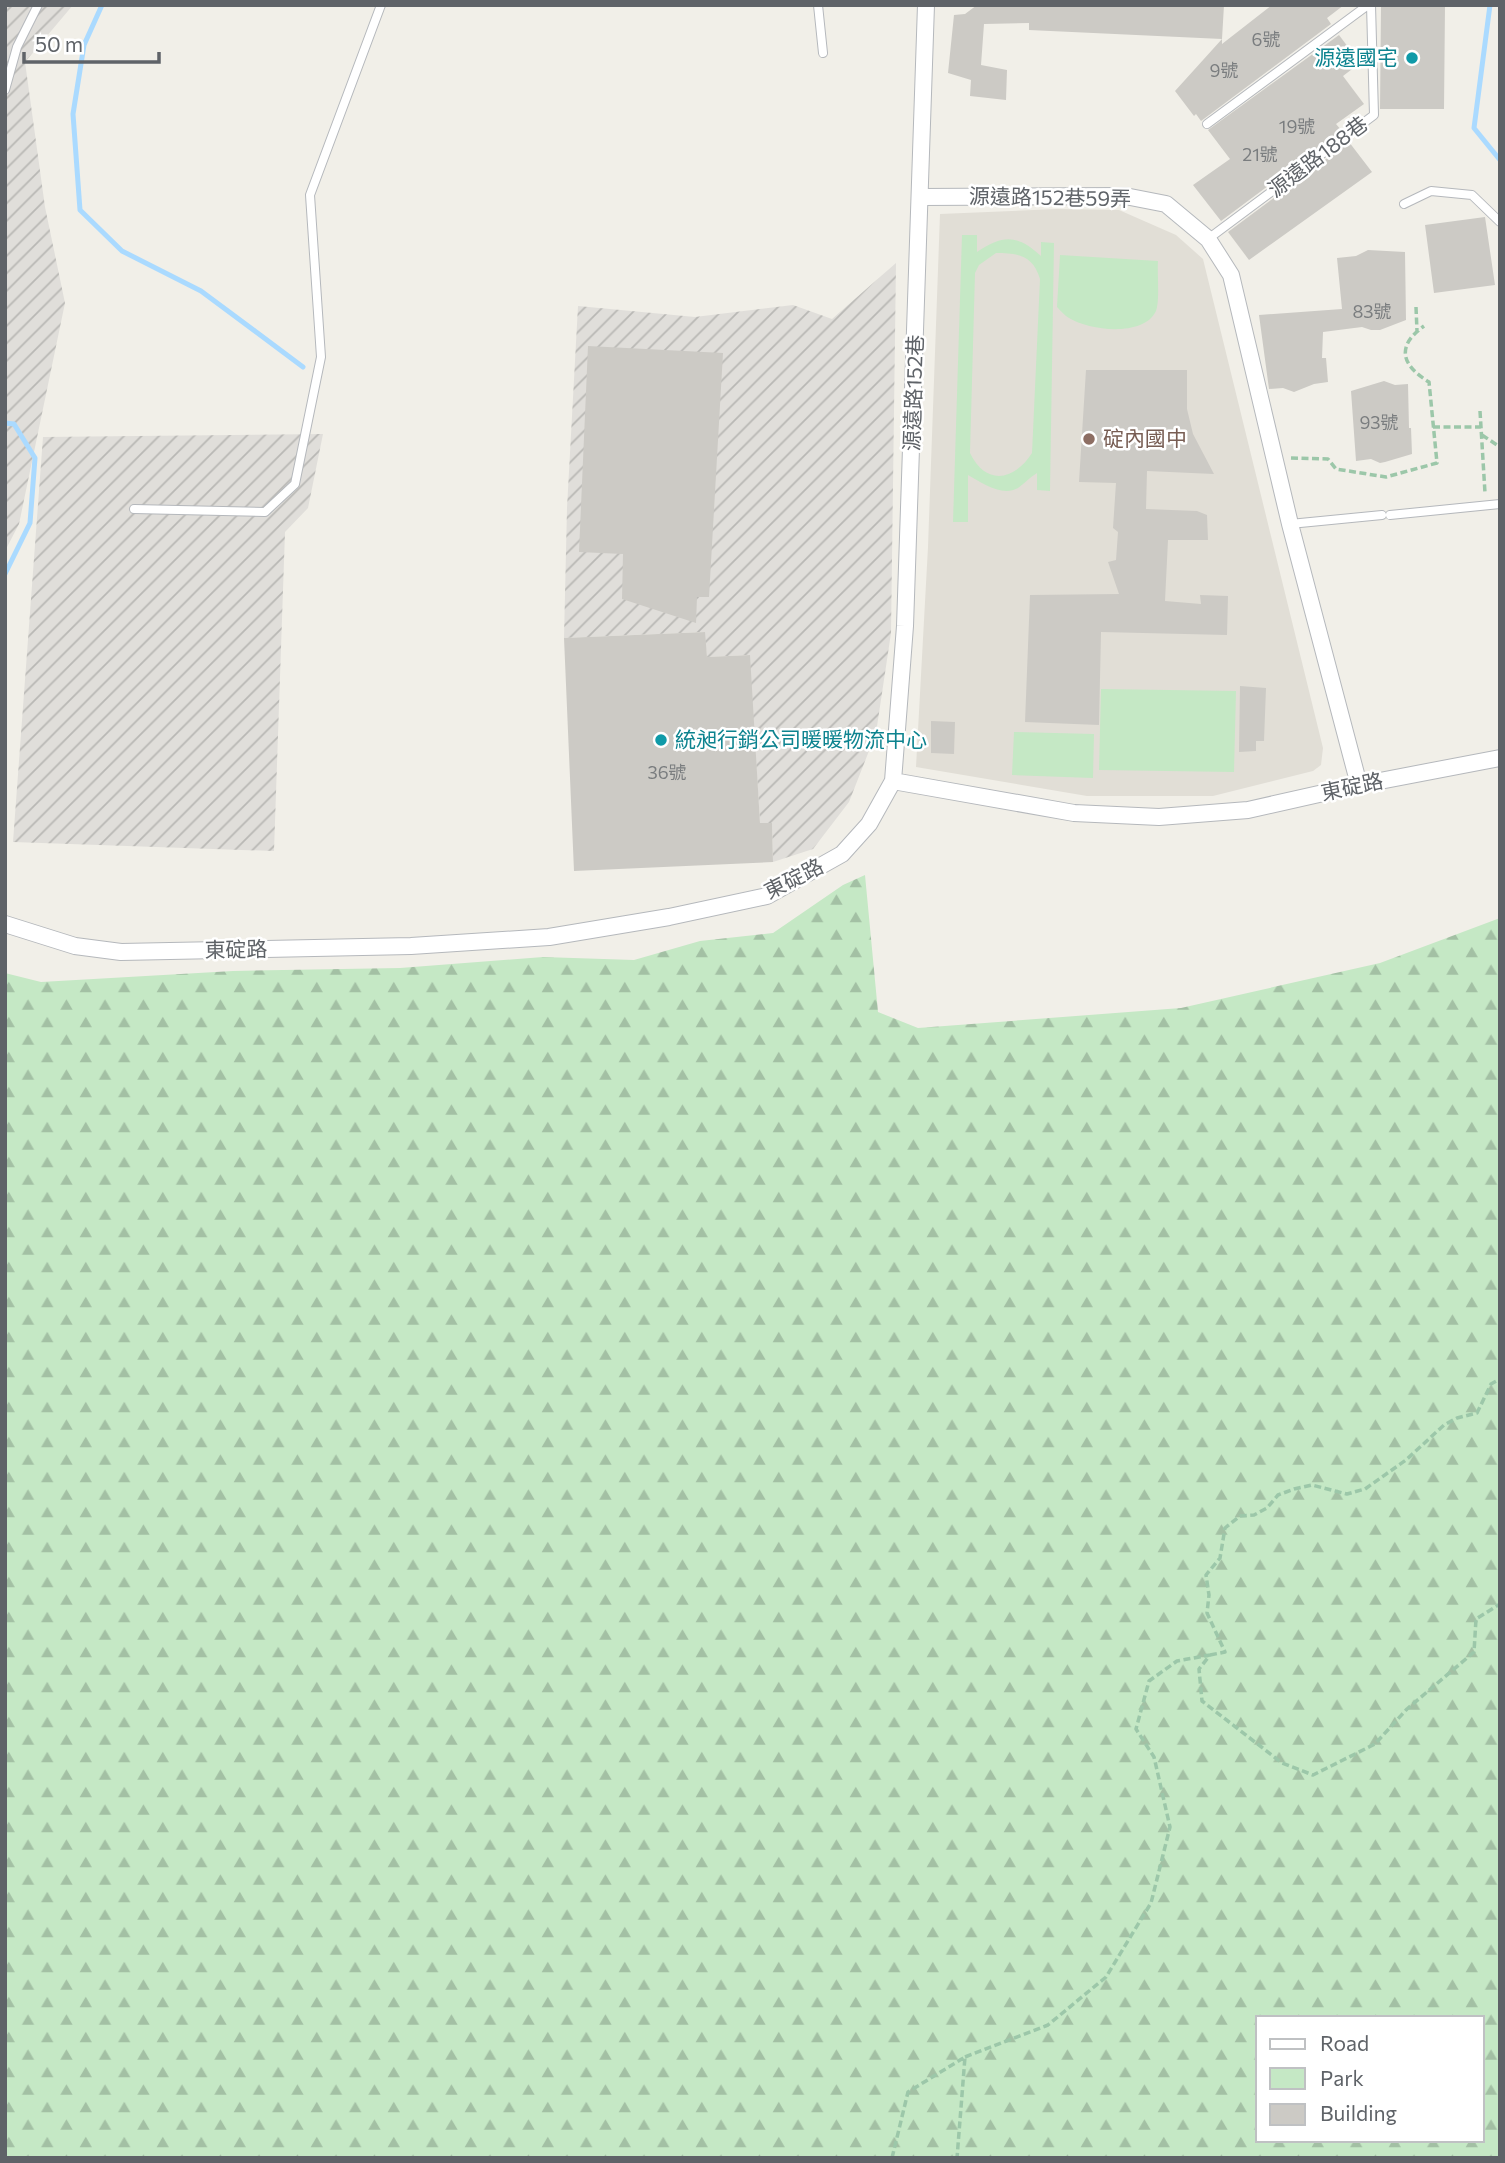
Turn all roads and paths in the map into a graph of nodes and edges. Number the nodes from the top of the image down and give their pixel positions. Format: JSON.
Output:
{"nodes":[{"id":1,"x":38,"y":5,"type":"edge"},
{"id":2,"x":381,"y":5,"type":"edge"},
{"id":3,"x":818,"y":5,"type":"edge"},
{"id":4,"x":926,"y":5,"type":"edge"},
{"id":5,"x":1370,"y":5,"type":"edge"},
{"id":6,"x":823,"y":53,"type":"dead end"},
{"id":7,"x":5,"y":90,"type":"edge"},
{"id":8,"x":1207,"y":124,"type":"dead end"},
{"id":9,"x":921,"y":197,"type":"junction"},
{"id":10,"x":1404,"y":204,"type":"dead end"},
{"id":11,"x":1500,"y":222,"type":"edge"},
{"id":12,"x":1208,"y":239,"type":"junction"},
{"id":13,"x":1416,"y":307,"type":"dead end"},
{"id":14,"x":1424,"y":326,"type":"dead end"},
{"id":15,"x":1416,"y":331,"type":"junction"},
{"id":16,"x":1480,"y":411,"type":"dead end"},
{"id":17,"x":1433,"y":427,"type":"junction"},
{"id":18,"x":1481,"y":427,"type":"junction"},
{"id":19,"x":1482,"y":435,"type":"junction"},
{"id":20,"x":1500,"y":447,"type":"edge"},
{"id":21,"x":1291,"y":458,"type":"dead end"},
{"id":22,"x":1500,"y":504,"type":"edge"},
{"id":23,"x":1486,"y":506,"type":"junction"},
{"id":24,"x":134,"y":509,"type":"dead end"},
{"id":25,"x":1290,"y":524,"type":"junction"},
{"id":26,"x":1500,"y":758,"type":"edge"},
{"id":27,"x":893,"y":780,"type":"junction"},
{"id":28,"x":1359,"y":785,"type":"junction"},
{"id":29,"x":5,"y":924,"type":"edge"},
{"id":30,"x":1500,"y":1379,"type":"edge"},
{"id":31,"x":1500,"y":1604,"type":"edge"},
{"id":32,"x":1210,"y":1655,"type":"junction"},
{"id":33,"x":965,"y":2057,"type":"junction"},
{"id":34,"x":892,"y":2158,"type":"edge"},
{"id":35,"x":957,"y":2158,"type":"edge"}],
"edges":[{"from":1,"to":7,"type":"lane"},
{"from":2,"to":24,"type":"lane"},
{"from":3,"to":6,"type":"lane"},
{"from":4,"to":9,"type":"street","name":"源遠路152巷"},
{"from":5,"to":8,"type":"lane"},
{"from":5,"to":12,"type":"lane","name":"源遠路188巷"},
{"from":9,"to":12,"type":"street","name":"源遠路152巷59弄"},
{"from":9,"to":27,"type":"street","name":"源遠路152巷"},
{"from":10,"to":11,"type":"lane"},
{"from":12,"to":25,"type":"street","name":"源遠路152巷59弄"},
{"from":13,"to":15,"type":"path"},
{"from":14,"to":15,"type":"path"},
{"from":15,"to":17,"type":"path"},
{"from":16,"to":18,"type":"path"},
{"from":17,"to":18,"type":"path"},
{"from":17,"to":21,"type":"path"},
{"from":18,"to":19,"type":"path"},
{"from":19,"to":20,"type":"path"},
{"from":19,"to":23,"type":"path"},
{"from":22,"to":23,"type":"lane"},
{"from":23,"to":25,"type":"lane"},
{"from":25,"to":28,"type":"street","name":"源遠路152巷59弄"},
{"from":26,"to":28,"type":"street","name":"東碇路"},
{"from":27,"to":28,"type":"street","name":"東碇路"},
{"from":27,"to":29,"type":"street","name":"東碇路"},
{"from":30,"to":32,"type":"path"},
{"from":31,"to":32,"type":"path"},
{"from":32,"to":33,"type":"path"},
{"from":33,"to":34,"type":"path"},
{"from":33,"to":35,"type":"path"}]}
